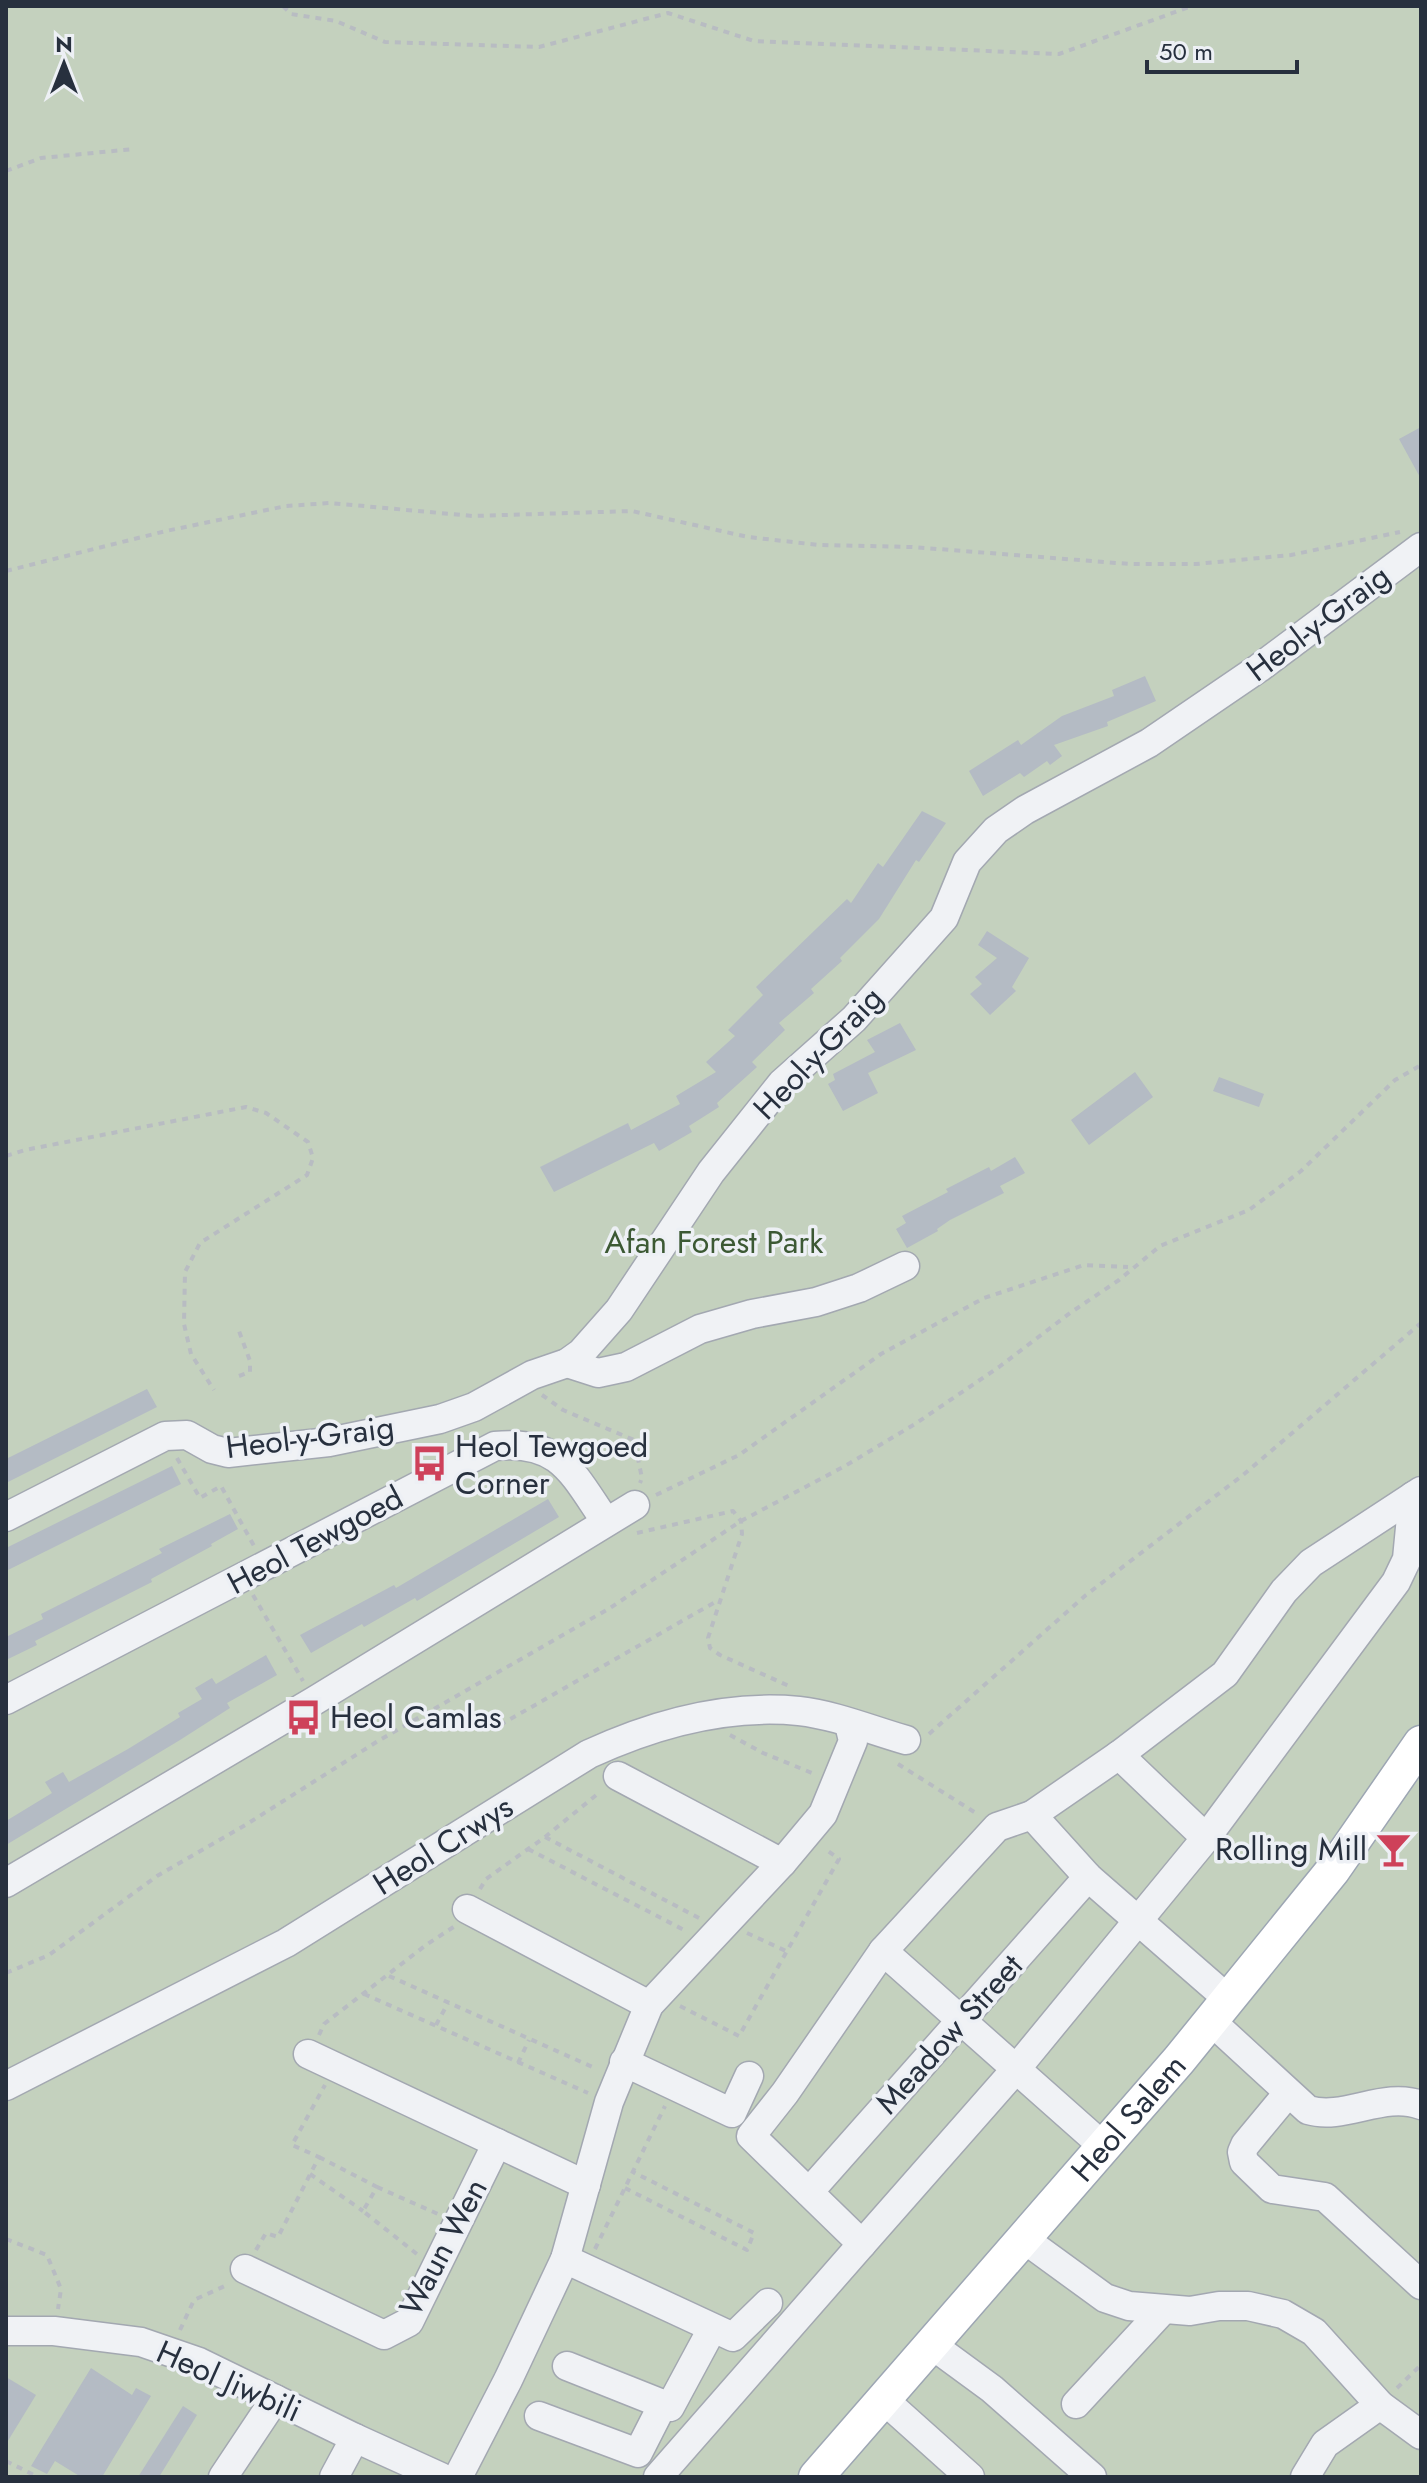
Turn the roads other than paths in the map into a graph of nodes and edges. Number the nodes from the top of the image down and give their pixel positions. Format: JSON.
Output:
{"nodes":[{"id":1,"x":1412,"y":539,"type":"edge"},
{"id":2,"x":905,"y":1266,"type":"dead end"},
{"id":3,"x":567,"y":1363,"type":"junction"},
{"id":4,"x":1417,"y":1494,"type":"edge"},
{"id":5,"x":635,"y":1505,"type":"road end"},
{"id":6,"x":6,"y":1517,"type":"edge"},
{"id":7,"x":597,"y":1528,"type":"junction"},
{"id":8,"x":6,"y":1700,"type":"edge"},
{"id":9,"x":849,"y":1724,"type":"junction"},
{"id":10,"x":1421,"y":1743,"type":"edge"},
{"id":11,"x":908,"y":1748,"type":"road end"},
{"id":12,"x":1119,"y":1755,"type":"junction"},
{"id":13,"x":618,"y":1776,"type":"dead end"},
{"id":14,"x":1032,"y":1815,"type":"junction"},
{"id":15,"x":1206,"y":1838,"type":"junction"},
{"id":16,"x":782,"y":1863,"type":"junction"},
{"id":17,"x":1088,"y":1877,"type":"junction"},
{"id":18,"x":6,"y":1883,"type":"edge"},
{"id":19,"x":467,"y":1909,"type":"dead end"},
{"id":20,"x":1139,"y":1922,"type":"junction"},
{"id":21,"x":883,"y":1951,"type":"junction"},
{"id":22,"x":654,"y":2000,"type":"junction"},
{"id":23,"x":1219,"y":2010,"type":"junction"},
{"id":24,"x":961,"y":2021,"type":"junction"},
{"id":25,"x":308,"y":2054,"type":"dead end"},
{"id":26,"x":1016,"y":2069,"type":"junction"},
{"id":27,"x":749,"y":2076,"type":"dead end"},
{"id":28,"x":617,"y":2080,"type":"junction"},
{"id":29,"x":6,"y":2086,"type":"edge"},
{"id":30,"x":1288,"y":2093,"type":"junction"},
{"id":31,"x":1421,"y":2105,"type":"edge"},
{"id":32,"x":497,"y":2143,"type":"junction"},
{"id":33,"x":1104,"y":2147,"type":"junction"},
{"id":34,"x":586,"y":2185,"type":"junction"},
{"id":35,"x":809,"y":2192,"type":"junction"},
{"id":36,"x":1024,"y":2239,"type":"junction"},
{"id":37,"x":862,"y":2244,"type":"junction"},
{"id":38,"x":575,"y":2264,"type":"junction"},
{"id":39,"x":245,"y":2269,"type":"dead end"},
{"id":40,"x":1421,"y":2285,"type":"edge"},
{"id":41,"x":768,"y":2303,"type":"dead end"},
{"id":42,"x":1162,"y":2311,"type":"junction"},
{"id":43,"x":712,"y":2329,"type":"junction"},
{"id":44,"x":6,"y":2331,"type":"edge"},
{"id":45,"x":932,"y":2345,"type":"junction"},
{"id":46,"x":567,"y":2366,"type":"dead end"},
{"id":47,"x":275,"y":2399,"type":"junction"},
{"id":48,"x":883,"y":2399,"type":"junction"},
{"id":49,"x":663,"y":2404,"type":"junction"},
{"id":50,"x":1076,"y":2404,"type":"dead end"},
{"id":51,"x":1380,"y":2405,"type":"junction"},
{"id":52,"x":539,"y":2416,"type":"dead end"},
{"id":53,"x":1421,"y":2435,"type":"edge"},
{"id":54,"x":355,"y":2438,"type":"junction"},
{"id":55,"x":223,"y":2477,"type":"edge"},
{"id":56,"x":334,"y":2477,"type":"edge"},
{"id":57,"x":441,"y":2477,"type":"edge"},
{"id":58,"x":458,"y":2477,"type":"edge"},
{"id":59,"x":658,"y":2477,"type":"edge"},
{"id":60,"x":816,"y":2477,"type":"edge"},
{"id":61,"x":970,"y":2477,"type":"edge"},
{"id":62,"x":1092,"y":2477,"type":"edge"},
{"id":63,"x":1305,"y":2477,"type":"edge"}],
"edges":[{"from":1,"to":3,"type":"street","name":"Heol-y-Graig"},
{"from":2,"to":3,"type":"street"},
{"from":3,"to":6,"type":"street","name":"Heol-y-Graig"},
{"from":4,"to":12,"type":"street"},
{"from":4,"to":15,"type":"street"},
{"from":5,"to":7,"type":"street"},
{"from":7,"to":8,"type":"street","name":"Heol Tewgoed"},
{"from":7,"to":18,"type":"street"},
{"from":9,"to":11,"type":"street","name":"Heol Crwys"},
{"from":9,"to":16,"type":"street"},
{"from":9,"to":29,"type":"street","name":"Heol Crwys"},
{"from":10,"to":23,"type":"main road","name":"Heol Salem"},
{"from":12,"to":14,"type":"street"},
{"from":12,"to":15,"type":"street"},
{"from":13,"to":16,"type":"street"},
{"from":14,"to":17,"type":"street"},
{"from":14,"to":21,"type":"street"},
{"from":15,"to":20,"type":"street"},
{"from":16,"to":22,"type":"street"},
{"from":17,"to":20,"type":"street"},
{"from":17,"to":24,"type":"street","name":"Meadow Street"},
{"from":19,"to":22,"type":"street"},
{"from":20,"to":23,"type":"street"},
{"from":20,"to":26,"type":"street"},
{"from":21,"to":24,"type":"street"},
{"from":21,"to":35,"type":"street"},
{"from":22,"to":28,"type":"street"},
{"from":23,"to":30,"type":"street"},
{"from":23,"to":33,"type":"main road","name":"Heol Salem"},
{"from":24,"to":26,"type":"street"},
{"from":24,"to":35,"type":"street","name":"Meadow Street"},
{"from":25,"to":32,"type":"street","name":"Waun Wen"},
{"from":26,"to":33,"type":"street"},
{"from":26,"to":37,"type":"street"},
{"from":27,"to":28,"type":"street"},
{"from":28,"to":34,"type":"street"},
{"from":30,"to":31,"type":"street"},
{"from":30,"to":40,"type":"street"},
{"from":32,"to":34,"type":"street","name":"Waun Wen"},
{"from":32,"to":39,"type":"street","name":"Waun Wen"},
{"from":33,"to":36,"type":"main road","name":"Heol Salem"},
{"from":34,"to":38,"type":"street"},
{"from":35,"to":37,"type":"street"},
{"from":36,"to":42,"type":"street"},
{"from":36,"to":45,"type":"main road","name":"Heol Salem"},
{"from":37,"to":59,"type":"street"},
{"from":38,"to":43,"type":"street"},
{"from":38,"to":58,"type":"street"},
{"from":41,"to":43,"type":"street"},
{"from":42,"to":50,"type":"street"},
{"from":42,"to":51,"type":"street"},
{"from":43,"to":49,"type":"street"},
{"from":44,"to":47,"type":"street","name":"Heol Jiwbili"},
{"from":45,"to":48,"type":"main road","name":"Heol Salem"},
{"from":45,"to":62,"type":"street"},
{"from":46,"to":49,"type":"street"},
{"from":47,"to":54,"type":"street","name":"Heol Jiwbili"},
{"from":47,"to":55,"type":"street"},
{"from":48,"to":60,"type":"main road","name":"Heol Salem"},
{"from":48,"to":61,"type":"street"},
{"from":49,"to":52,"type":"street"},
{"from":51,"to":53,"type":"street"},
{"from":51,"to":63,"type":"street"},
{"from":54,"to":56,"type":"street"},
{"from":54,"to":57,"type":"street","name":"Heol Jiwbili"}]}
